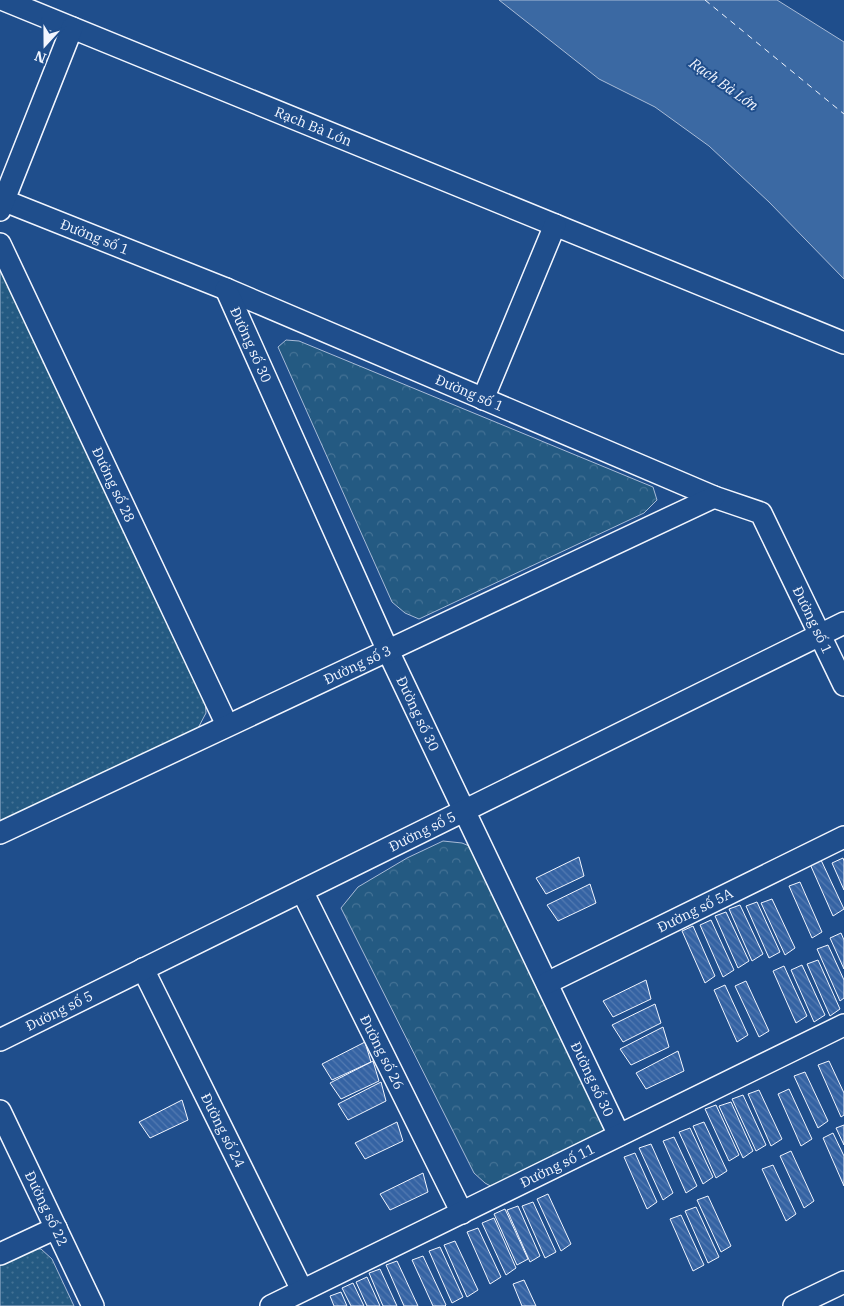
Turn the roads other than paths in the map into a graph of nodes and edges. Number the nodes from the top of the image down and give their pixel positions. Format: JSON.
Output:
{"nodes":[{"id":1,"x":4,"y":0,"type":"edge"},
{"id":2,"x":72,"y":28,"type":"junction"},
{"id":3,"x":1,"y":203,"type":"edge"},
{"id":4,"x":555,"y":225,"type":"junction"},
{"id":5,"x":0,"y":244,"type":"edge"},
{"id":6,"x":226,"y":289,"type":"junction"},
{"id":7,"x":844,"y":343,"type":"edge"},
{"id":8,"x":483,"y":399,"type":"junction"},
{"id":9,"x":714,"y":497,"type":"junction"},
{"id":10,"x":844,"y":623,"type":"edge"},
{"id":11,"x":820,"y":635,"type":"junction"},
{"id":12,"x":388,"y":651,"type":"junction"},
{"id":13,"x":844,"y":685,"type":"edge"},
{"id":14,"x":227,"y":725,"type":"junction"},
{"id":15,"x":465,"y":810,"type":"junction"},
{"id":16,"x":0,"y":833,"type":"edge"},
{"id":17,"x":844,"y":837,"type":"edge"},
{"id":18,"x":302,"y":891,"type":"junction"},
{"id":19,"x":143,"y":969,"type":"junction"},
{"id":20,"x":547,"y":984,"type":"junction"},
{"id":21,"x":844,"y":1025,"type":"edge"},
{"id":22,"x":0,"y":1040,"type":"edge"},
{"id":23,"x":0,"y":1111,"type":"edge"},
{"id":24,"x":619,"y":1135,"type":"junction"},
{"id":25,"x":462,"y":1213,"type":"junction"},
{"id":26,"x":56,"y":1228,"type":"junction"},
{"id":27,"x":0,"y":1254,"type":"edge"},
{"id":28,"x":844,"y":1282,"type":"edge"},
{"id":29,"x":302,"y":1290,"type":"junction"},
{"id":30,"x":93,"y":1306,"type":"edge"},
{"id":31,"x":271,"y":1306,"type":"edge"},
{"id":32,"x":794,"y":1306,"type":"edge"}],
"edges":[{"from":1,"to":2,"type":"street","name":"Rạch Bà Lớn"},
{"from":2,"to":3,"type":"street"},
{"from":2,"to":4,"type":"street","name":"Rạch Bà Lớn"},
{"from":3,"to":6,"type":"street","name":"Đường số 1"},
{"from":4,"to":7,"type":"street","name":"Rạch Bà Lớn"},
{"from":4,"to":8,"type":"street"},
{"from":5,"to":14,"type":"street","name":"Đường số 28"},
{"from":6,"to":8,"type":"street","name":"Đường số 1"},
{"from":6,"to":12,"type":"street","name":"Đường số 30"},
{"from":8,"to":9,"type":"street","name":"Đường số 1"},
{"from":9,"to":11,"type":"street","name":"Đường số 1"},
{"from":9,"to":12,"type":"street","name":"Đường số 3"},
{"from":10,"to":11,"type":"street","name":"Đường số 5"},
{"from":11,"to":13,"type":"street","name":"Đường số 1"},
{"from":11,"to":15,"type":"street","name":"Đường số 5"},
{"from":12,"to":14,"type":"street","name":"Đường số 3"},
{"from":12,"to":15,"type":"street","name":"Đường số 30"},
{"from":14,"to":16,"type":"street","name":"Đường số 3"},
{"from":15,"to":18,"type":"street","name":"Đường số 5"},
{"from":15,"to":20,"type":"street","name":"Đường số 30"},
{"from":17,"to":20,"type":"street","name":"Đường số 5A"},
{"from":18,"to":19,"type":"street","name":"Đường số 5"},
{"from":18,"to":25,"type":"street","name":"Đường số 26"},
{"from":19,"to":22,"type":"street","name":"Đường số 5"},
{"from":19,"to":29,"type":"street","name":"Đường số 24"},
{"from":20,"to":24,"type":"street","name":"Đường số 30"},
{"from":21,"to":24,"type":"street","name":"Đường số 11"},
{"from":23,"to":26,"type":"street","name":"Đường số 22"},
{"from":24,"to":25,"type":"street","name":"Đường số 11"},
{"from":25,"to":29,"type":"street","name":"Đường số 11"},
{"from":26,"to":27,"type":"street"},
{"from":26,"to":30,"type":"street","name":"Đường số 22"},
{"from":28,"to":32,"type":"street"},
{"from":29,"to":31,"type":"street","name":"Đường số 11"}]}
